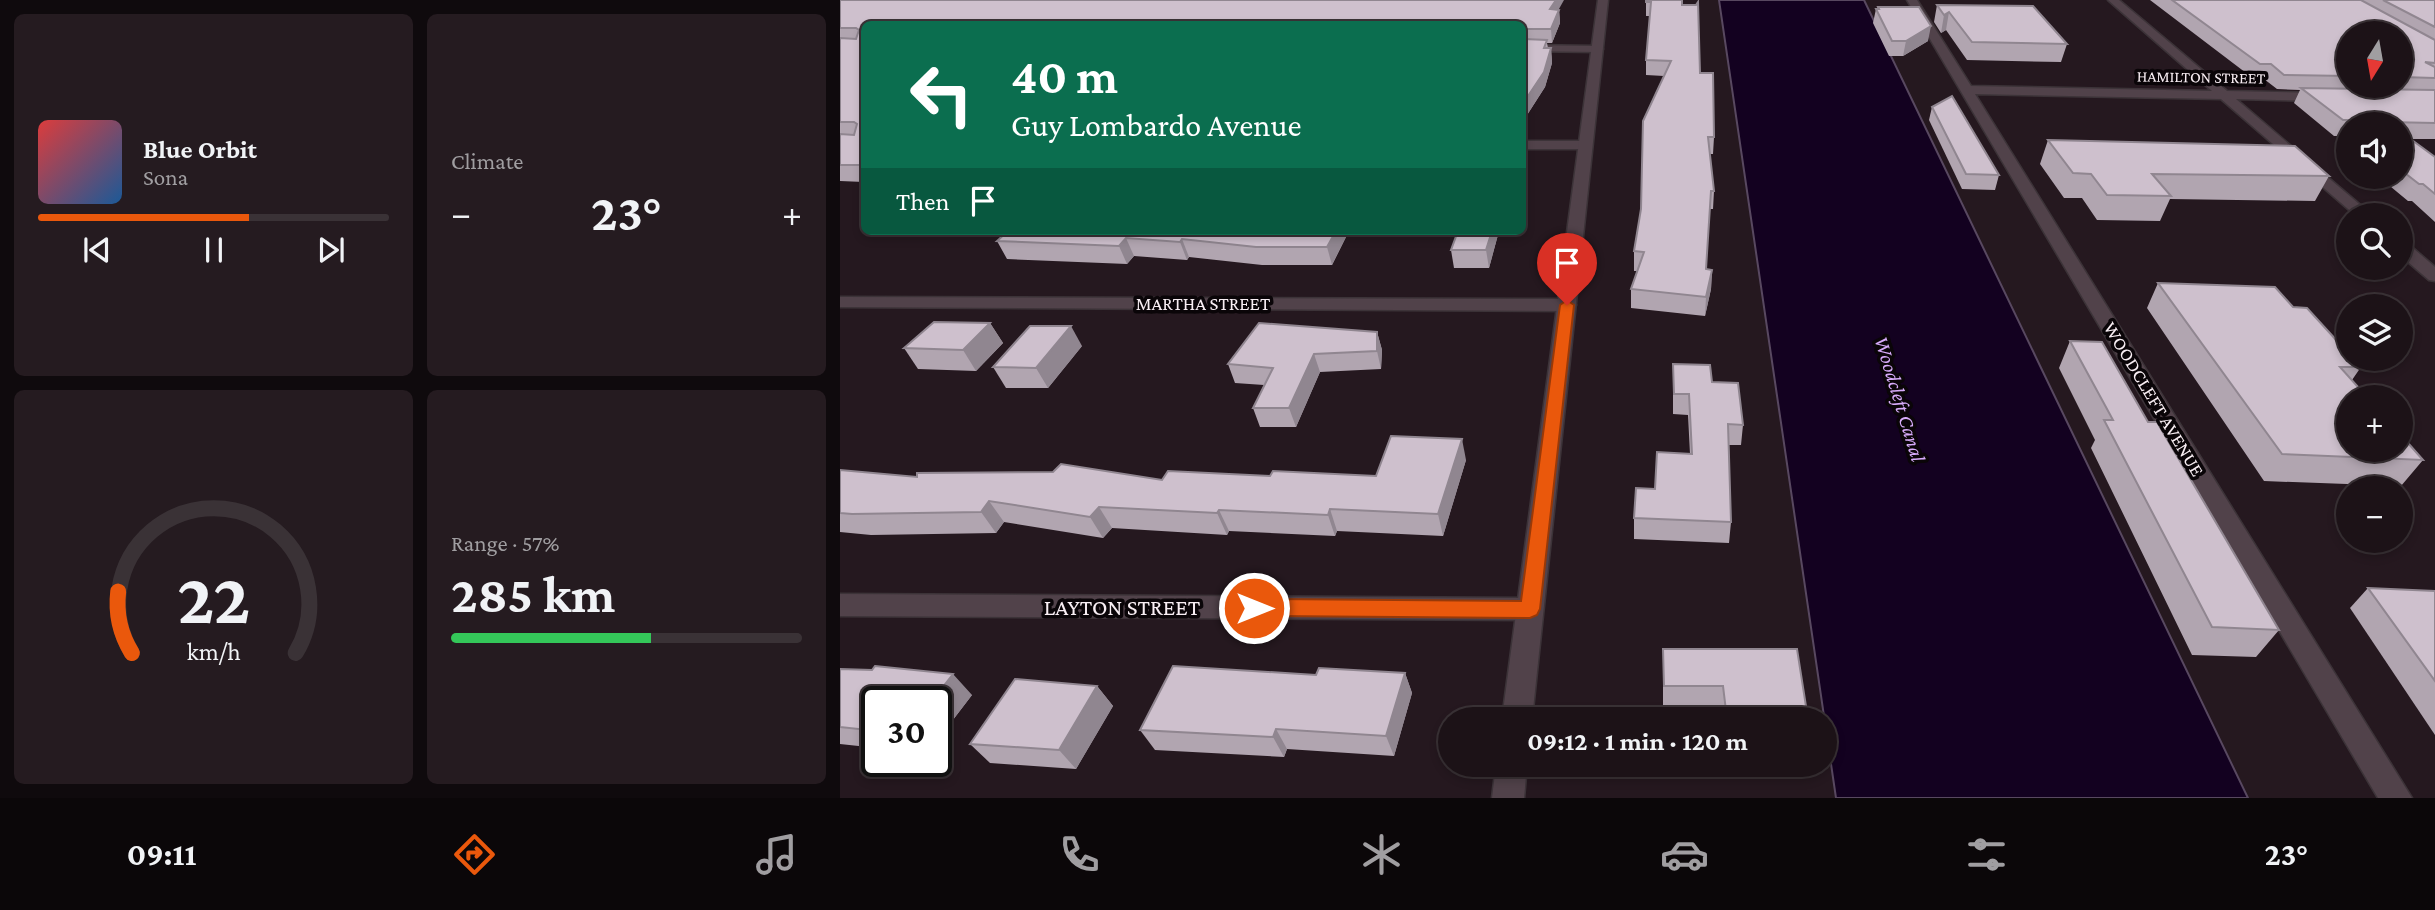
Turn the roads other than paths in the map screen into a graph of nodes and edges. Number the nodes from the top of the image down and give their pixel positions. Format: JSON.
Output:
{"nodes":[{"id":1,"x":1603,"y":0,"type":"edge"},
{"id":2,"x":1912,"y":0,"type":"edge"},
{"id":3,"x":2113,"y":0,"type":"edge"},
{"id":4,"x":1526,"y":48,"type":"edge"},
{"id":5,"x":1597,"y":48,"type":"junction"},
{"id":6,"x":1966,"y":90,"type":"junction"},
{"id":7,"x":2223,"y":95,"type":"junction"},
{"id":8,"x":2336,"y":97,"type":"edge"},
{"id":9,"x":1526,"y":145,"type":"edge"},
{"id":10,"x":1586,"y":145,"type":"junction"},
{"id":11,"x":2350,"y":203,"type":"edge"},
{"id":12,"x":2413,"y":257,"type":"edge"},
{"id":13,"x":2435,"y":276,"type":"edge"},
{"id":14,"x":840,"y":302,"type":"edge"},
{"id":15,"x":1567,"y":305,"type":"junction"},
{"id":16,"x":840,"y":605,"type":"edge"},
{"id":17,"x":1530,"y":609,"type":"junction"},
{"id":18,"x":1518,"y":707,"type":"edge"},
{"id":19,"x":1511,"y":777,"type":"edge"},
{"id":20,"x":1508,"y":798,"type":"edge"},
{"id":21,"x":2396,"y":798,"type":"edge"}],
"edges":[{"from":1,"to":5,"type":"street"},
{"from":2,"to":6,"type":"street","name":"WOODCLEFT AVENUE"},
{"from":3,"to":7,"type":"street"},
{"from":4,"to":5,"type":"street"},
{"from":5,"to":10,"type":"street"},
{"from":6,"to":7,"type":"street","name":"HAMILTON STREET"},
{"from":6,"to":21,"type":"street","name":"WOODCLEFT AVENUE"},
{"from":7,"to":8,"type":"street","name":"HAMILTON STREET"},
{"from":7,"to":11,"type":"street"},
{"from":9,"to":10,"type":"street"},
{"from":10,"to":15,"type":"street"},
{"from":12,"to":13,"type":"street"},
{"from":14,"to":15,"type":"street","name":"MARTHA STREET"},
{"from":15,"to":17,"type":"street"},
{"from":16,"to":17,"type":"street","name":"LAYTON STREET"},
{"from":17,"to":18,"type":"street"},
{"from":19,"to":20,"type":"street"}]}
